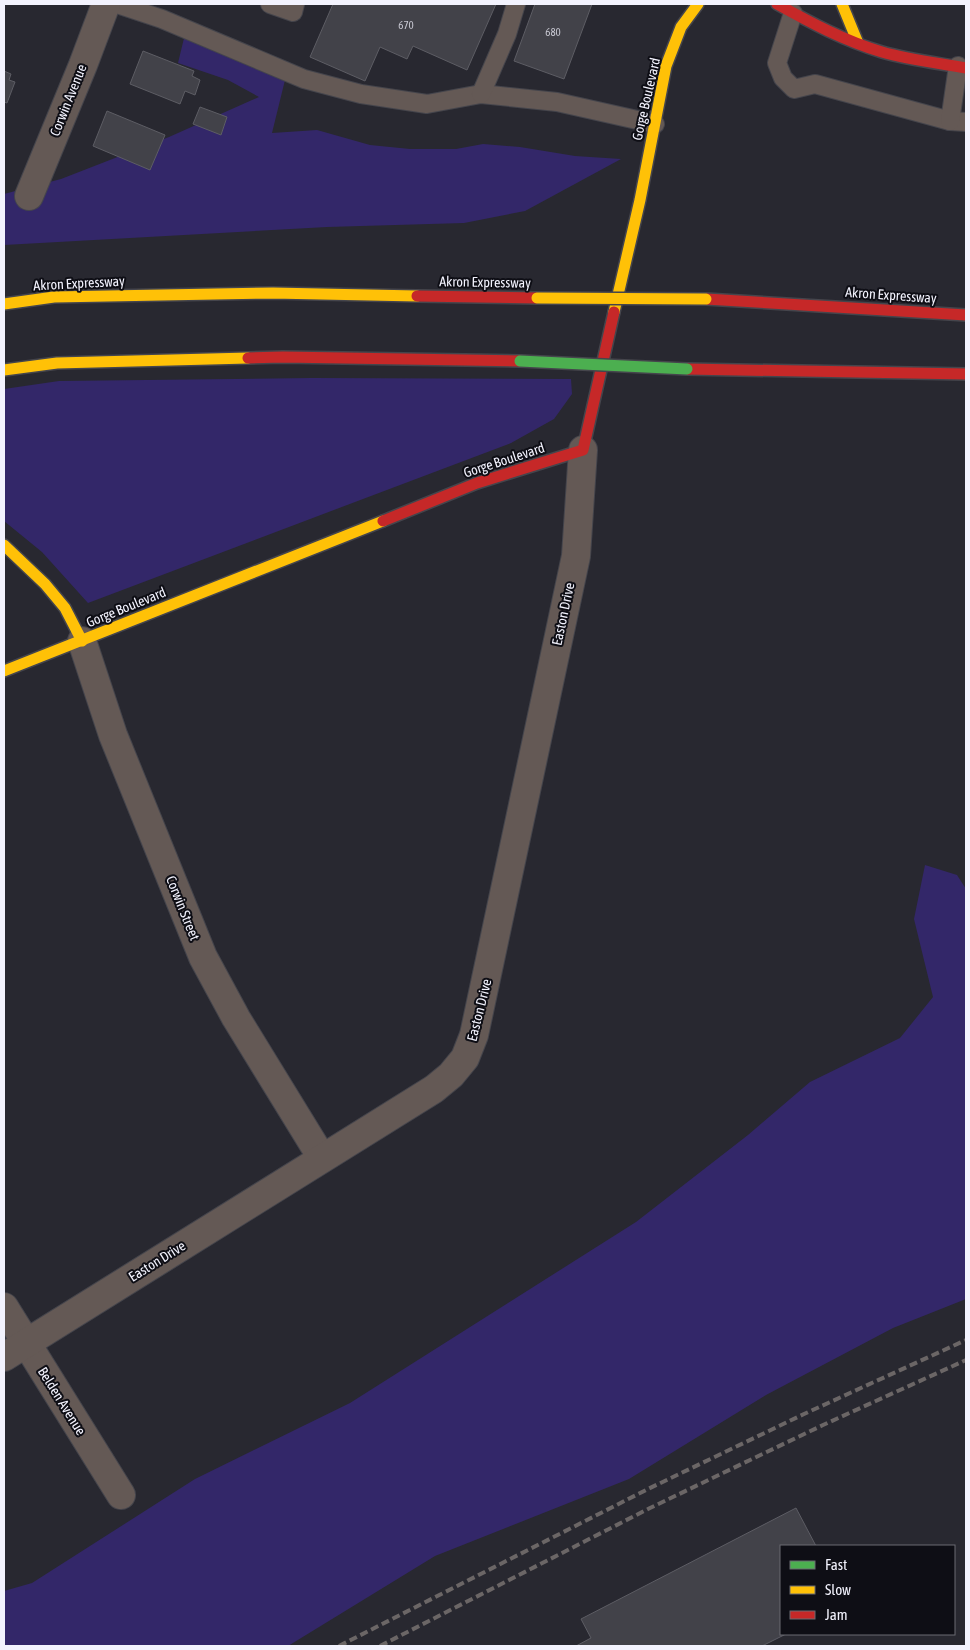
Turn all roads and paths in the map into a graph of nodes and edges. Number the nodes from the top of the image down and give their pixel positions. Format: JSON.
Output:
{"nodes":[{"id":1,"x":106,"y":4,"type":"edge"},
{"id":2,"x":117,"y":4,"type":"edge"},
{"id":3,"x":270,"y":4,"type":"edge"},
{"id":4,"x":295,"y":4,"type":"edge"},
{"id":5,"x":516,"y":4,"type":"edge"},
{"id":6,"x":698,"y":4,"type":"edge"},
{"id":7,"x":776,"y":4,"type":"edge"},
{"id":8,"x":842,"y":4,"type":"edge"},
{"id":9,"x":793,"y":13,"type":"junction"},
{"id":10,"x":858,"y":42,"type":"junction"},
{"id":11,"x":962,"y":67,"type":"edge"},
{"id":12,"x":482,"y":94,"type":"junction"},
{"id":13,"x":958,"y":121,"type":"edge"},
{"id":14,"x":655,"y":124,"type":"junction"},
{"id":15,"x":29,"y":196,"type":"dead end"},
{"id":16,"x":4,"y":304,"type":"edge"},
{"id":17,"x":966,"y":315,"type":"edge"},
{"id":18,"x":4,"y":370,"type":"edge"},
{"id":19,"x":966,"y":374,"type":"edge"},
{"id":20,"x":583,"y":450,"type":"junction"},
{"id":21,"x":4,"y":545,"type":"edge"},
{"id":22,"x":82,"y":641,"type":"junction"},
{"id":23,"x":4,"y":671,"type":"edge"},
{"id":24,"x":322,"y":1158,"type":"junction"},
{"id":25,"x":4,"y":1307,"type":"edge"},
{"id":26,"x":15,"y":1350,"type":"edge"},
{"id":27,"x":121,"y":1495,"type":"dead end"}],
"edges":[{"from":1,"to":15,"type":"street","name":"Corwin Avenue"},
{"from":2,"to":12,"type":"lane"},
{"from":3,"to":4,"type":"lane"},
{"from":5,"to":12,"type":"lane"},
{"from":6,"to":14,"type":"main road","name":"Gorge Boulevard"},
{"from":7,"to":9,"type":"main road"},
{"from":8,"to":10,"type":"main road"},
{"from":9,"to":10,"type":"main road"},
{"from":9,"to":13,"type":"lane"},
{"from":10,"to":11,"type":"main road"},
{"from":11,"to":13,"type":"lane"},
{"from":12,"to":14,"type":"lane"},
{"from":14,"to":20,"type":"main road","name":"Gorge Boulevard"},
{"from":16,"to":17,"type":"main road","name":"Akron Expressway","bridge":true},
{"from":18,"to":19,"type":"main road","bridge":true},
{"from":20,"to":22,"type":"main road","name":"Gorge Boulevard"},
{"from":20,"to":24,"type":"street","name":"Easton Drive"},
{"from":21,"to":22,"type":"main road"},
{"from":22,"to":23,"type":"main road","name":"Gorge Boulevard"},
{"from":22,"to":24,"type":"street","name":"Corwin Street"},
{"from":24,"to":26,"type":"street","name":"Easton Drive"},
{"from":25,"to":26,"type":"street","name":"Belden Avenue"},
{"from":26,"to":27,"type":"street","name":"Belden Avenue"}]}
